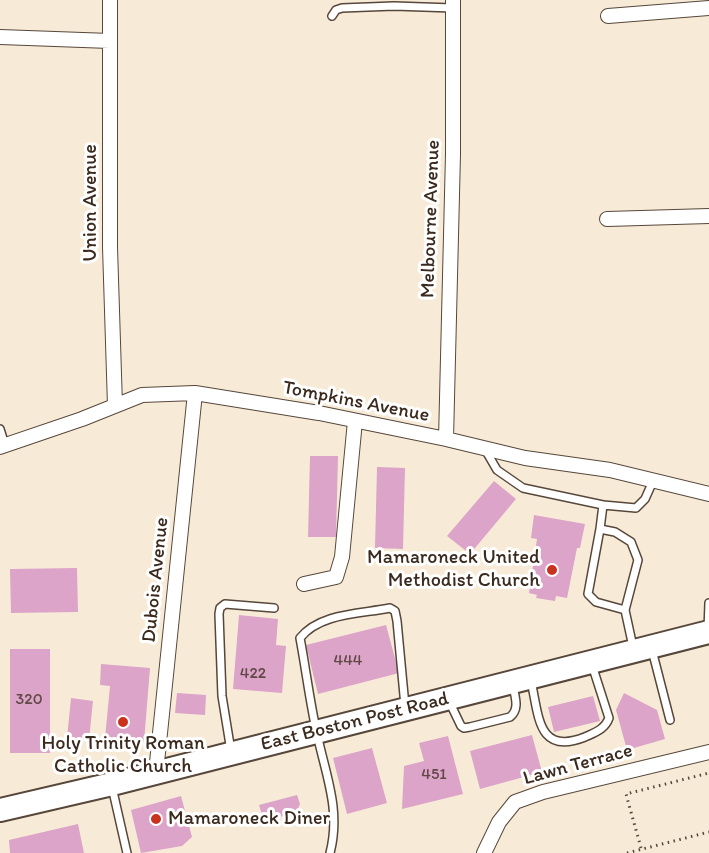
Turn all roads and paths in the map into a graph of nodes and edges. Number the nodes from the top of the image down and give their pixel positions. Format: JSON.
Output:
{"nodes":[{"id":1,"x":110,"y":0,"type":"edge"},
{"id":2,"x":453,"y":4,"type":"edge"},
{"id":3,"x":709,"y":8,"type":"edge"},
{"id":4,"x":332,"y":16,"type":"dead end"},
{"id":5,"x":608,"y":16,"type":"dead end"},
{"id":6,"x":0,"y":36,"type":"edge"},
{"id":7,"x":110,"y":41,"type":"junction"},
{"id":8,"x":709,"y":216,"type":"edge"},
{"id":9,"x":607,"y":219,"type":"dead end"},
{"id":10,"x":195,"y":393,"type":"junction"},
{"id":11,"x":115,"y":406,"type":"junction"},
{"id":12,"x":355,"y":421,"type":"junction"},
{"id":13,"x":0,"y":429,"type":"edge"},
{"id":14,"x":446,"y":439,"type":"junction"},
{"id":15,"x":2,"y":446,"type":"edge"},
{"id":16,"x":485,"y":449,"type":"junction"},
{"id":17,"x":654,"y":481,"type":"junction"},
{"id":18,"x":709,"y":494,"type":"edge"},
{"id":19,"x":603,"y":505,"type":"junction"},
{"id":20,"x":600,"y":529,"type":"junction"},
{"id":21,"x":304,"y":585,"type":"dead end"},
{"id":22,"x":709,"y":603,"type":"edge"},
{"id":23,"x":274,"y":608,"type":"dead end"},
{"id":24,"x":625,"y":610,"type":"junction"},
{"id":25,"x":709,"y":632,"type":"edge"},
{"id":26,"x":643,"y":650,"type":"junction"},
{"id":27,"x":591,"y":663,"type":"junction"},
{"id":28,"x":521,"y":681,"type":"junction"},
{"id":29,"x":447,"y":699,"type":"junction"},
{"id":30,"x":405,"y":710,"type":"junction"},
{"id":31,"x":670,"y":720,"type":"dead end"},
{"id":32,"x":317,"y":732,"type":"junction"},
{"id":33,"x":709,"y":752,"type":"edge"},
{"id":34,"x":231,"y":753,"type":"junction"},
{"id":35,"x":156,"y":772,"type":"junction"},
{"id":36,"x":709,"y":773,"type":"edge"},
{"id":37,"x":112,"y":784,"type":"junction"},
{"id":38,"x":0,"y":810,"type":"edge"},
{"id":39,"x":709,"y":832,"type":"edge"},
{"id":40,"x":641,"y":848,"type":"junction"},
{"id":41,"x":127,"y":853,"type":"edge"},
{"id":42,"x":330,"y":853,"type":"edge"},
{"id":43,"x":484,"y":853,"type":"edge"},
{"id":44,"x":627,"y":853,"type":"edge"}],
"edges":[{"from":1,"to":7,"type":"street","name":"Union Avenue"},
{"from":2,"to":4,"type":"lane"},
{"from":2,"to":14,"type":"street","name":"Melbourne Avenue"},
{"from":3,"to":5,"type":"street"},
{"from":6,"to":7,"type":"street"},
{"from":7,"to":11,"type":"street","name":"Union Avenue"},
{"from":8,"to":9,"type":"street"},
{"from":10,"to":11,"type":"street","name":"Tompkins Avenue"},
{"from":10,"to":12,"type":"street","name":"Tompkins Avenue"},
{"from":10,"to":35,"type":"street","name":"Dubois Avenue"},
{"from":11,"to":15,"type":"street","name":"Tompkins Avenue"},
{"from":12,"to":14,"type":"street","name":"Tompkins Avenue"},
{"from":12,"to":21,"type":"street"},
{"from":13,"to":15,"type":"lane"},
{"from":14,"to":16,"type":"street","name":"Tompkins Avenue"},
{"from":16,"to":17,"type":"street","name":"Tompkins Avenue"},
{"from":16,"to":19,"type":"lane"},
{"from":17,"to":18,"type":"street","name":"Tompkins Avenue"},
{"from":17,"to":19,"type":"lane"},
{"from":19,"to":20,"type":"lane"},
{"from":20,"to":24,"type":"lane"},
{"from":20,"to":24,"type":"lane"},
{"from":22,"to":25,"type":"lane"},
{"from":23,"to":34,"type":"lane"},
{"from":24,"to":26,"type":"lane"},
{"from":25,"to":26,"type":"main road","name":"East Boston Post Road"},
{"from":26,"to":27,"type":"main road","name":"East Boston Post Road"},
{"from":26,"to":31,"type":"lane"},
{"from":27,"to":28,"type":"main road","name":"East Boston Post Road"},
{"from":27,"to":28,"type":"lane"},
{"from":28,"to":29,"type":"main road","name":"East Boston Post Road"},
{"from":28,"to":29,"type":"lane"},
{"from":29,"to":30,"type":"main road","name":"East Boston Post Road"},
{"from":30,"to":32,"type":"main road","name":"East Boston Post Road"},
{"from":30,"to":32,"type":"lane"},
{"from":32,"to":34,"type":"main road","name":"East Boston Post Road"},
{"from":32,"to":42,"type":"lane"},
{"from":33,"to":43,"type":"street","name":"Lawn Terrace"},
{"from":34,"to":35,"type":"main road","name":"East Boston Post Road"},
{"from":35,"to":37,"type":"main road","name":"East Boston Post Road"},
{"from":36,"to":40,"type":"path"},
{"from":37,"to":38,"type":"main road","name":"East Boston Post Road"},
{"from":37,"to":41,"type":"lane"},
{"from":39,"to":40,"type":"path"},
{"from":40,"to":44,"type":"path"}]}
